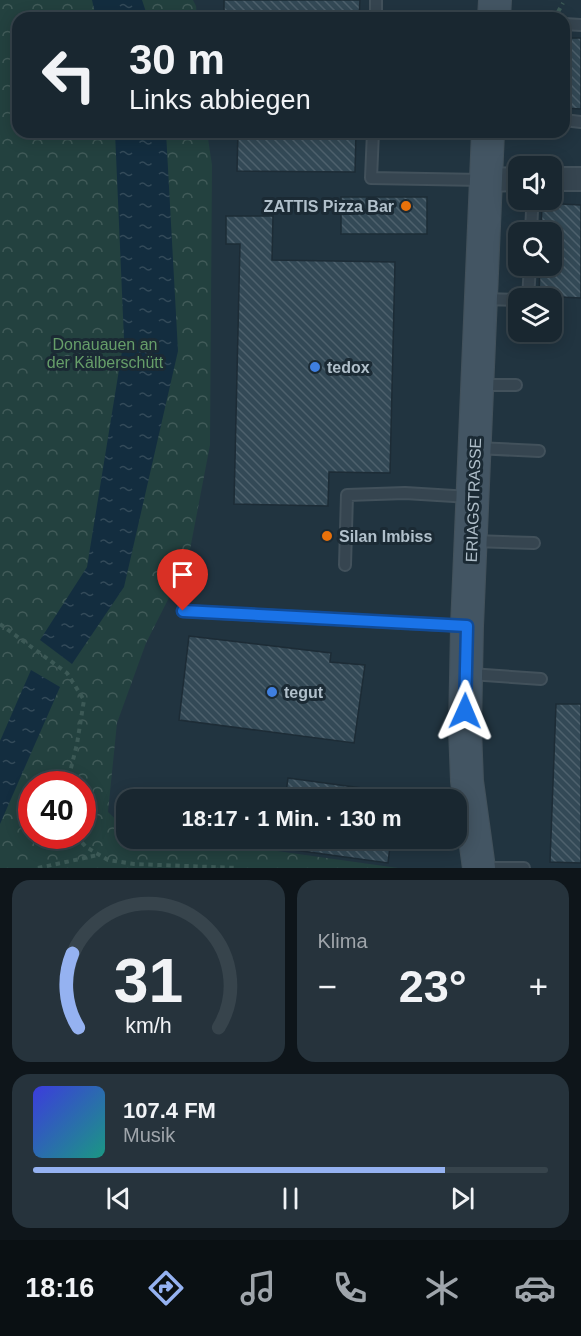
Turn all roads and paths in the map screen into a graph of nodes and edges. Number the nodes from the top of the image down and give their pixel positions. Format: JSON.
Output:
{"nodes":[{"id":1,"x":373,"y":138,"type":"edge"},
{"id":2,"x":488,"y":138,"type":"edge"},
{"id":3,"x":562,"y":178,"type":"edge"},
{"id":4,"x":508,"y":179,"type":"edge"},
{"id":5,"x":581,"y":179,"type":"edge"},
{"id":6,"x":486,"y":180,"type":"junction"},
{"id":7,"x":532,"y":211,"type":"dead end"},
{"id":8,"x":531,"y":222,"type":"edge"},
{"id":9,"x":481,"y":299,"type":"junction"},
{"id":10,"x":508,"y":300,"type":"edge"},
{"id":11,"x":478,"y":385,"type":"junction"},
{"id":12,"x":516,"y":385,"type":"dead end"},
{"id":13,"x":475,"y":448,"type":"junction"},
{"id":14,"x":539,"y":451,"type":"dead end"},
{"id":15,"x":473,"y":497,"type":"junction"},
{"id":16,"x":471,"y":541,"type":"junction"},
{"id":17,"x":534,"y":543,"type":"dead end"},
{"id":18,"x":345,"y":565,"type":"dead end"},
{"id":19,"x":183,"y":611,"type":"dead end"},
{"id":20,"x":0,"y":624,"type":"edge"},
{"id":21,"x":467,"y":626,"type":"junction"},
{"id":22,"x":465,"y":674,"type":"junction"},
{"id":23,"x":542,"y":679,"type":"dead end"},
{"id":24,"x":70,"y":771,"type":"edge"},
{"id":25,"x":89,"y":849,"type":"edge"},
{"id":26,"x":99,"y":855,"type":"junction"},
{"id":27,"x":38,"y":868,"type":"edge"},
{"id":28,"x":238,"y":868,"type":"edge"},
{"id":29,"x":478,"y":868,"type":"edge"},
{"id":30,"x":487,"y":868,"type":"edge"},
{"id":31,"x":524,"y":868,"type":"edge"}],
"edges":[{"from":1,"to":6,"type":"lane"},
{"from":2,"to":6,"type":"street","name":"ERIAGSTRASSE"},
{"from":3,"to":5,"type":"street"},
{"from":4,"to":6,"type":"street"},
{"from":6,"to":9,"type":"street","name":"ERIAGSTRASSE"},
{"from":7,"to":8,"type":"lane"},
{"from":9,"to":10,"type":"lane"},
{"from":9,"to":11,"type":"street","name":"ERIAGSTRASSE"},
{"from":11,"to":12,"type":"lane"},
{"from":11,"to":13,"type":"street","name":"ERIAGSTRASSE"},
{"from":13,"to":14,"type":"lane"},
{"from":13,"to":15,"type":"street","name":"ERIAGSTRASSE"},
{"from":15,"to":16,"type":"street","name":"ERIAGSTRASSE"},
{"from":15,"to":18,"type":"lane"},
{"from":16,"to":17,"type":"lane"},
{"from":16,"to":21,"type":"street","name":"ERIAGSTRASSE"},
{"from":19,"to":21,"type":"lane"},
{"from":20,"to":24,"type":"path"},
{"from":21,"to":22,"type":"street","name":"ERIAGSTRASSE"},
{"from":22,"to":23,"type":"lane"},
{"from":22,"to":29,"type":"street","name":"ERIAGSTRASSE"},
{"from":25,"to":26,"type":"path"},
{"from":26,"to":27,"type":"path"},
{"from":26,"to":28,"type":"path"},
{"from":30,"to":31,"type":"lane"}]}
